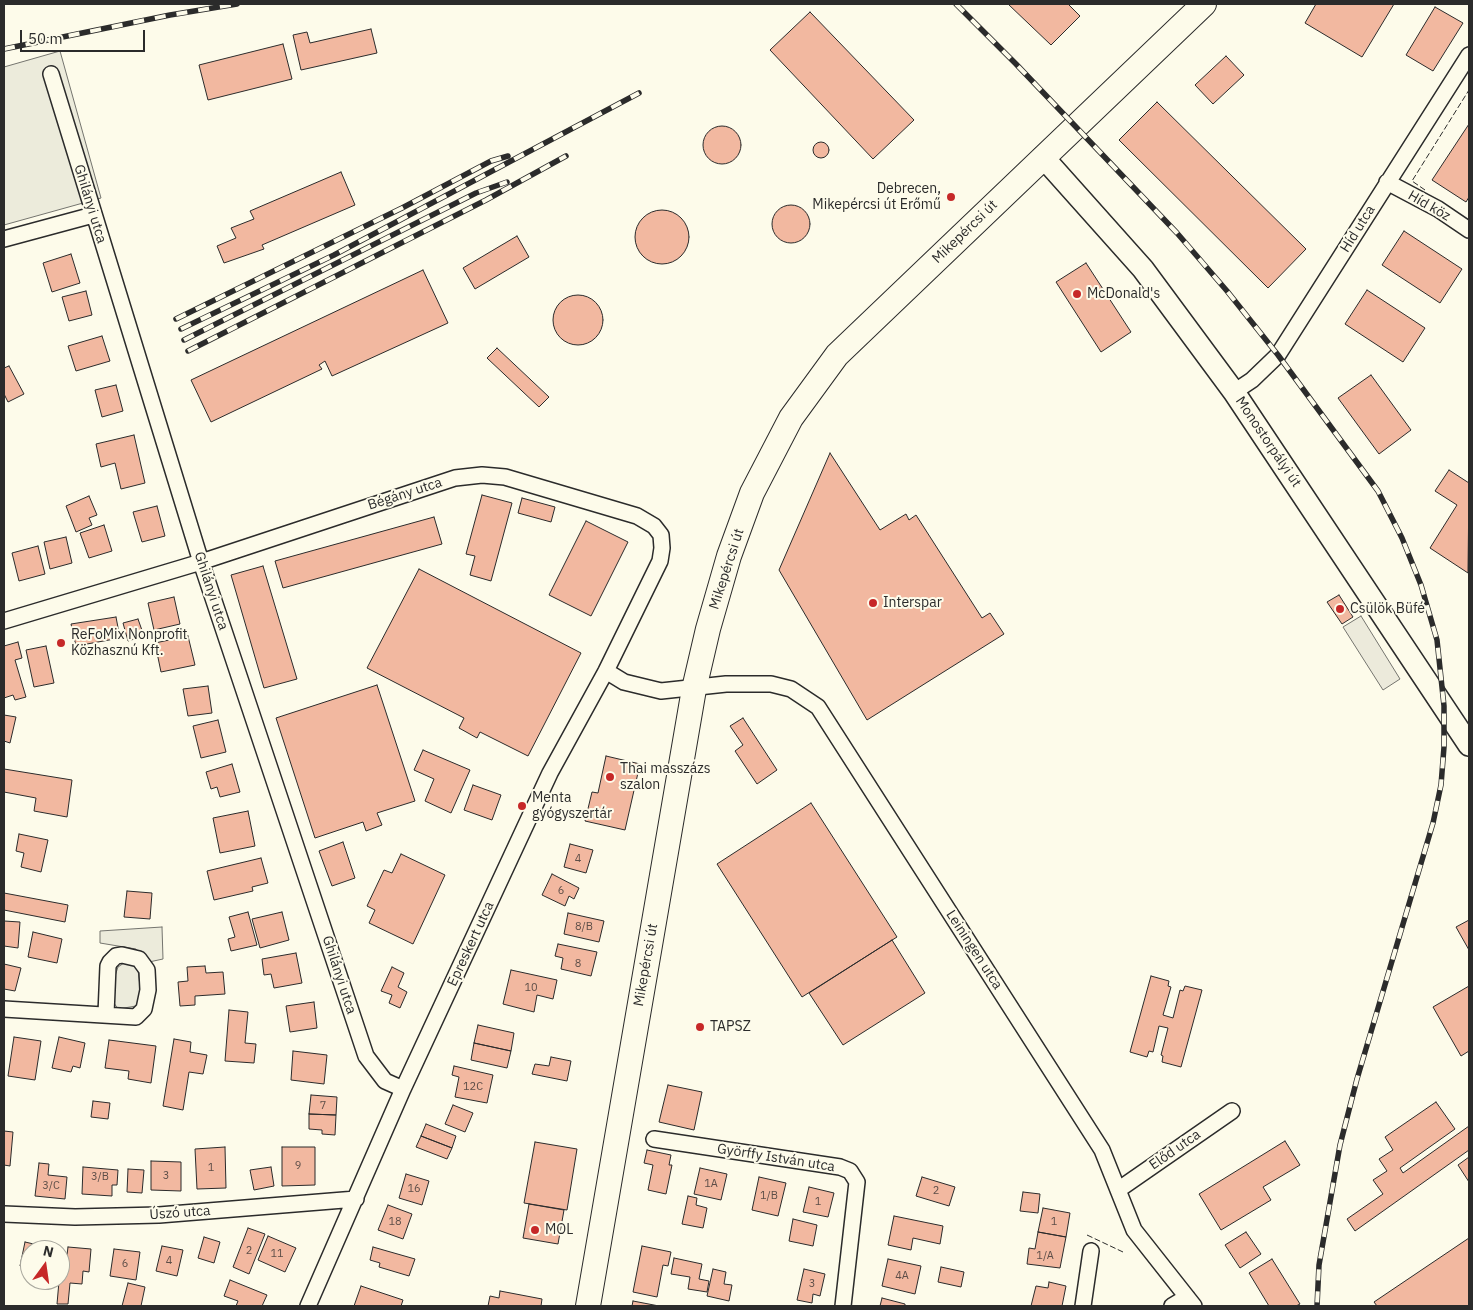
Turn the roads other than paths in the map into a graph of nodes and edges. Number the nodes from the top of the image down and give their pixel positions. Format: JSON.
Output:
{"nodes":[{"id":1,"x":1204,"y":4,"type":"edge"},
{"id":2,"x":1469,"y":55,"type":"edge"},
{"id":3,"x":51,"y":74,"type":"dead end"},
{"id":4,"x":1043,"y":157,"type":"junction"},
{"id":5,"x":1387,"y":182,"type":"junction"},
{"id":6,"x":93,"y":215,"type":"junction"},
{"id":7,"x":1469,"y":230,"type":"edge"},
{"id":8,"x":4,"y":240,"type":"edge"},
{"id":9,"x":1234,"y":392,"type":"junction"},
{"id":10,"x":201,"y":562,"type":"junction"},
{"id":11,"x":4,"y":622,"type":"edge"},
{"id":12,"x":606,"y":671,"type":"junction"},
{"id":13,"x":694,"y":689,"type":"junction"},
{"id":14,"x":1469,"y":745,"type":"edge"},
{"id":15,"x":4,"y":1009,"type":"edge"},
{"id":16,"x":106,"y":1014,"type":"dead end"},
{"id":17,"x":403,"y":1089,"type":"junction"},
{"id":18,"x":1232,"y":1111,"type":"dead end"},
{"id":19,"x":654,"y":1139,"type":"dead end"},
{"id":20,"x":1118,"y":1190,"type":"junction"},
{"id":21,"x":356,"y":1199,"type":"junction"},
{"id":22,"x":4,"y":1214,"type":"edge"},
{"id":23,"x":1091,"y":1251,"type":"dead end"},
{"id":24,"x":1190,"y":1302,"type":"edge"},
{"id":25,"x":308,"y":1306,"type":"edge"},
{"id":26,"x":588,"y":1306,"type":"edge"},
{"id":27,"x":843,"y":1306,"type":"edge"},
{"id":28,"x":1083,"y":1306,"type":"edge"},
{"id":29,"x":1172,"y":1306,"type":"edge"}],
"edges":[{"from":1,"to":4,"type":"main road","name":"Mikepércsi út"},
{"from":2,"to":5,"type":"street","name":"Híd utca"},
{"from":3,"to":6,"type":"street","name":"Ghilányi utca"},
{"from":4,"to":9,"type":"street","name":"Monostorpályi út"},
{"from":4,"to":13,"type":"main road","name":"Mikepércsi út"},
{"from":5,"to":7,"type":"street","name":"Híd köz"},
{"from":5,"to":9,"type":"street","name":"Híd utca"},
{"from":6,"to":8,"type":"street"},
{"from":6,"to":10,"type":"street","name":"Ghilányi utca"},
{"from":9,"to":14,"type":"street","name":"Monostorpályi út"},
{"from":10,"to":11,"type":"street","name":"Bégány utca"},
{"from":10,"to":12,"type":"street","name":"Bégány utca"},
{"from":10,"to":17,"type":"street","name":"Ghilányi utca"},
{"from":12,"to":13,"type":"street"},
{"from":12,"to":17,"type":"street","name":"Epreskert utca"},
{"from":13,"to":20,"type":"street","name":"Leiningen utca"},
{"from":13,"to":26,"type":"main road","name":"Mikepércsi út"},
{"from":15,"to":16,"type":"street"},
{"from":17,"to":21,"type":"street","name":"Epreskert utca"},
{"from":18,"to":20,"type":"street","name":"Előd utca"},
{"from":19,"to":27,"type":"street","name":"Györffy István utca"},
{"from":20,"to":24,"type":"street","name":"Leiningen utca"},
{"from":21,"to":22,"type":"street","name":"Úszó utca"},
{"from":21,"to":25,"type":"street","name":"Epreskert utca"},
{"from":23,"to":28,"type":"street"},
{"from":24,"to":29,"type":"street"}]}
